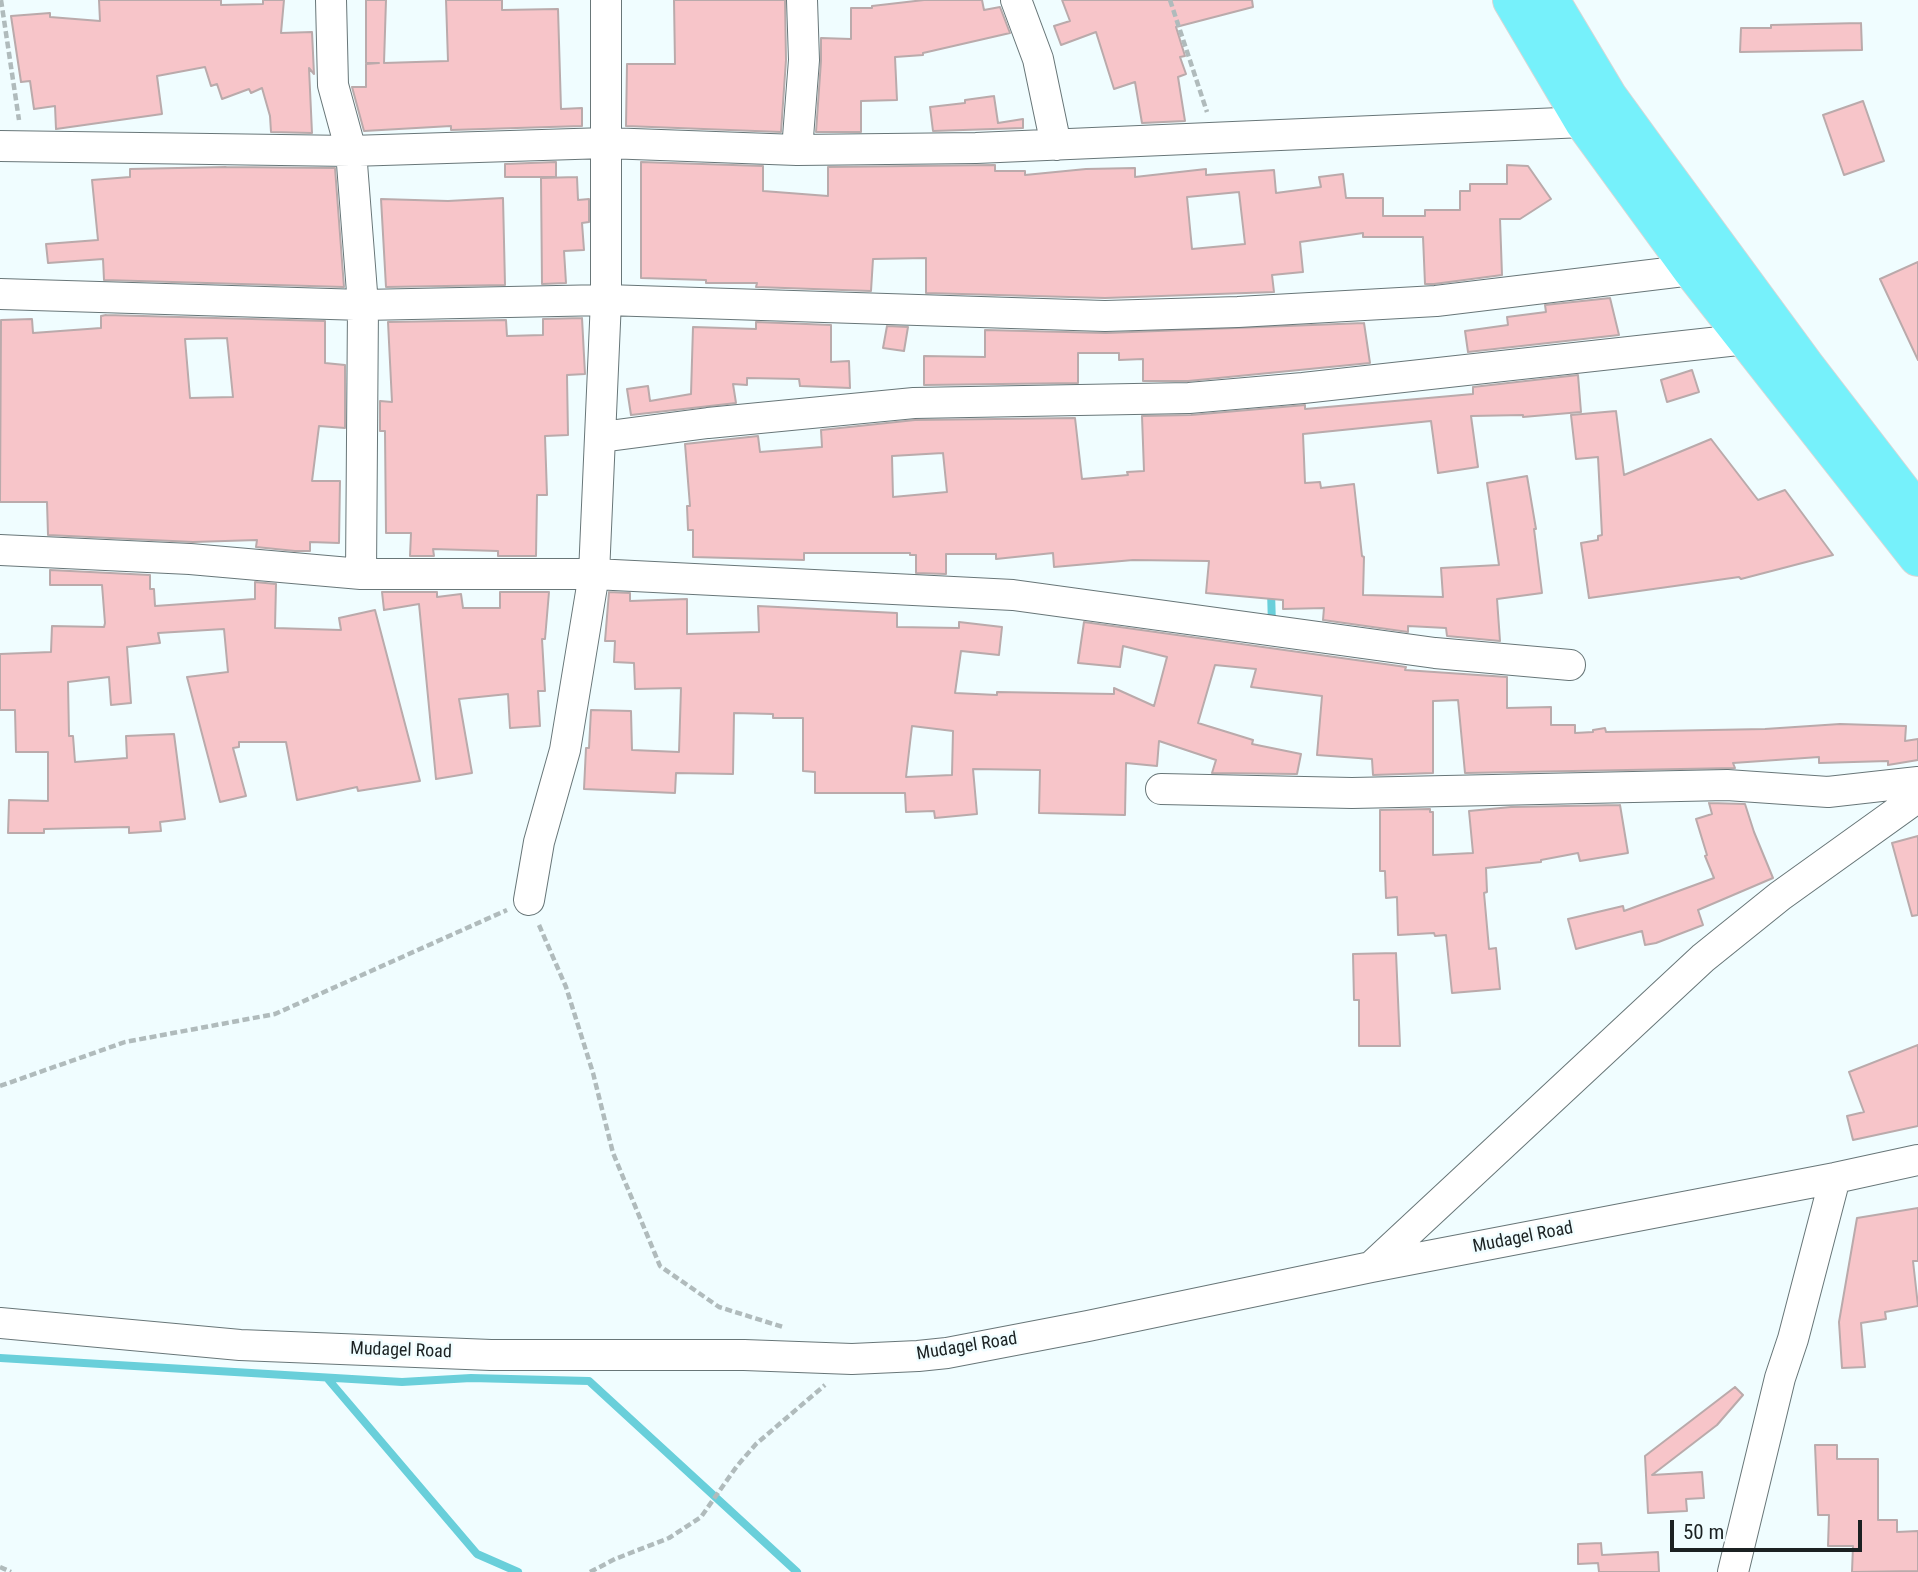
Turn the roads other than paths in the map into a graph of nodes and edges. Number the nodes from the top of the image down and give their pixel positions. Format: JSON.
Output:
{"nodes":[{"id":1,"x":331,"y":0,"type":"edge"},
{"id":2,"x":606,"y":0,"type":"edge"},
{"id":3,"x":802,"y":0,"type":"edge"},
{"id":4,"x":1016,"y":0,"type":"edge"},
{"id":5,"x":1512,"y":0,"type":"edge"},
{"id":6,"x":1550,"y":0,"type":"edge"},
{"id":7,"x":1584,"y":122,"type":"junction"},
{"id":8,"x":606,"y":143,"type":"junction"},
{"id":9,"x":1056,"y":145,"type":"junction"},
{"id":10,"x":11,"y":146,"type":"edge"},
{"id":11,"x":797,"y":150,"type":"junction"},
{"id":12,"x":351,"y":151,"type":"junction"},
{"id":13,"x":1692,"y":270,"type":"junction"},
{"id":14,"x":0,"y":294,"type":"edge"},
{"id":15,"x":606,"y":300,"type":"junction"},
{"id":16,"x":363,"y":306,"type":"junction"},
{"id":17,"x":1747,"y":339,"type":"junction"},
{"id":18,"x":601,"y":437,"type":"junction"},
{"id":19,"x":1918,"y":513,"type":"edge"},
{"id":20,"x":0,"y":550,"type":"edge"},
{"id":21,"x":1918,"y":557,"type":"edge"},
{"id":22,"x":361,"y":573,"type":"junction"},
{"id":23,"x":594,"y":573,"type":"junction"},
{"id":24,"x":1570,"y":665,"type":"dead end"},
{"id":25,"x":1918,"y":782,"type":"edge"},
{"id":26,"x":1161,"y":789,"type":"dead end"},
{"id":27,"x":1918,"y":797,"type":"edge"},
{"id":28,"x":529,"y":900,"type":"road end"},
{"id":29,"x":1918,"y":1160,"type":"edge"},
{"id":30,"x":1835,"y":1178,"type":"junction"},
{"id":31,"x":1371,"y":1267,"type":"junction"},
{"id":32,"x":0,"y":1323,"type":"edge"},
{"id":33,"x":1733,"y":1572,"type":"edge"}],
"edges":[{"from":1,"to":12,"type":"street"},
{"from":2,"to":8,"type":"street"},
{"from":3,"to":11,"type":"street"},
{"from":4,"to":9,"type":"street"},
{"from":5,"to":7,"type":"main road"},
{"from":6,"to":19,"type":"main road"},
{"from":7,"to":9,"type":"street"},
{"from":7,"to":13,"type":"main road"},
{"from":8,"to":11,"type":"street"},
{"from":8,"to":12,"type":"street"},
{"from":8,"to":15,"type":"street"},
{"from":9,"to":11,"type":"street"},
{"from":10,"to":12,"type":"street"},
{"from":12,"to":16,"type":"street"},
{"from":13,"to":15,"type":"street"},
{"from":13,"to":17,"type":"main road"},
{"from":14,"to":16,"type":"street"},
{"from":15,"to":16,"type":"street"},
{"from":15,"to":18,"type":"street"},
{"from":16,"to":22,"type":"street"},
{"from":17,"to":18,"type":"street"},
{"from":17,"to":21,"type":"main road"},
{"from":18,"to":23,"type":"street"},
{"from":20,"to":22,"type":"street"},
{"from":22,"to":23,"type":"street"},
{"from":23,"to":24,"type":"street"},
{"from":23,"to":28,"type":"street"},
{"from":25,"to":26,"type":"street"},
{"from":27,"to":31,"type":"street"},
{"from":29,"to":30,"type":"street","name":"Mudagel Road"},
{"from":30,"to":31,"type":"street","name":"Mudagel Road"},
{"from":30,"to":33,"type":"street"},
{"from":31,"to":32,"type":"street","name":"Mudagel Road"}]}
